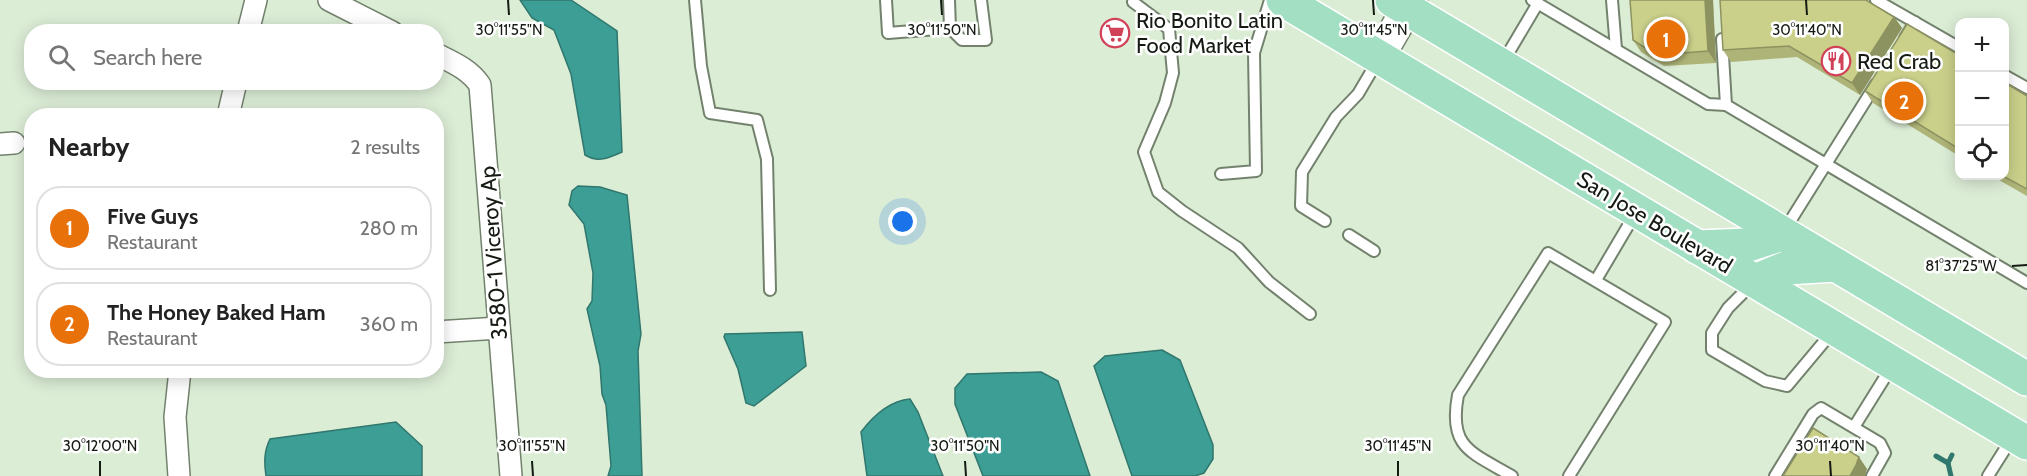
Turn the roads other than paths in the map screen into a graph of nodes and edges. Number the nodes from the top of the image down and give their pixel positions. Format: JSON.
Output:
{"nodes":[{"id":1,"x":256,"y":0,"type":"edge"},
{"id":2,"x":329,"y":0,"type":"edge"},
{"id":3,"x":695,"y":0,"type":"edge"},
{"id":4,"x":886,"y":0,"type":"edge"},
{"id":5,"x":949,"y":0,"type":"edge"},
{"id":6,"x":981,"y":0,"type":"edge"},
{"id":7,"x":1270,"y":0,"type":"edge"},
{"id":8,"x":1283,"y":0,"type":"edge"},
{"id":9,"x":1612,"y":0,"type":"edge"},
{"id":10,"x":1876,"y":0,"type":"edge"},
{"id":11,"x":1131,"y":1,"type":"edge"},
{"id":12,"x":1535,"y":2,"type":"edge"},
{"id":13,"x":1403,"y":3,"type":"edge"},
{"id":14,"x":1722,"y":22,"type":"edge"},
{"id":15,"x":1915,"y":22,"type":"junction"},
{"id":16,"x":250,"y":24,"type":"edge"},
{"id":17,"x":376,"y":24,"type":"edge"},
{"id":18,"x":950,"y":28,"type":"junction"},
{"id":19,"x":1955,"y":46,"type":"edge"},
{"id":20,"x":1616,"y":49,"type":"junction"},
{"id":21,"x":1897,"y":51,"type":"edge"},
{"id":22,"x":1379,"y":57,"type":"junction"},
{"id":23,"x":444,"y":58,"type":"edge"},
{"id":24,"x":1502,"y":65,"type":"junction"},
{"id":25,"x":1885,"y":71,"type":"edge"},
{"id":26,"x":2009,"y":78,"type":"edge"},
{"id":27,"x":2027,"y":88,"type":"edge"},
{"id":28,"x":234,"y":90,"type":"edge"},
{"id":29,"x":1726,"y":105,"type":"junction"},
{"id":30,"x":230,"y":108,"type":"edge"},
{"id":31,"x":1827,"y":163,"type":"junction"},
{"id":32,"x":1221,"y":174,"type":"dead end"},
{"id":33,"x":1636,"y":212,"type":"junction"},
{"id":34,"x":1325,"y":221,"type":"dead end"},
{"id":35,"x":1782,"y":234,"type":"junction"},
{"id":36,"x":1349,"y":236,"type":"dead end"},
{"id":37,"x":1697,"y":247,"type":"junction"},
{"id":38,"x":1374,"y":251,"type":"dead end"},
{"id":39,"x":1836,"y":265,"type":"junction"},
{"id":40,"x":1596,"y":280,"type":"junction"},
{"id":41,"x":1755,"y":280,"type":"junction"},
{"id":42,"x":2027,"y":283,"type":"edge"},
{"id":43,"x":770,"y":290,"type":"dead end"},
{"id":44,"x":1311,"y":314,"type":"dead end"},
{"id":45,"x":499,"y":328,"type":"junction"},
{"id":46,"x":1835,"y":328,"type":"junction"},
{"id":47,"x":444,"y":331,"type":"edge"},
{"id":48,"x":1893,"y":363,"type":"junction"},
{"id":49,"x":179,"y":378,"type":"edge"},
{"id":50,"x":2027,"y":379,"type":"edge"},
{"id":51,"x":1854,"y":427,"type":"junction"},
{"id":52,"x":2020,"y":439,"type":"edge"},
{"id":53,"x":178,"y":476,"type":"edge"},
{"id":54,"x":511,"y":476,"type":"edge"},
{"id":55,"x":1512,"y":476,"type":"edge"},
{"id":56,"x":1569,"y":476,"type":"edge"},
{"id":57,"x":1776,"y":476,"type":"edge"},
{"id":58,"x":1872,"y":476,"type":"edge"},
{"id":59,"x":1988,"y":476,"type":"edge"}],
"edges":[{"from":1,"to":16,"type":"street"},
{"from":2,"to":17,"type":"street"},
{"from":3,"to":43,"type":"lane"},
{"from":4,"to":18,"type":"lane"},
{"from":5,"to":18,"type":"lane"},
{"from":6,"to":18,"type":"lane"},
{"from":7,"to":32,"type":"lane"},
{"from":8,"to":22,"type":"main road","name":"San Jose Boulevard"},
{"from":9,"to":20,"type":"lane"},
{"from":10,"to":15,"type":"lane"},
{"from":11,"to":44,"type":"lane"},
{"from":12,"to":20,"type":"lane"},
{"from":12,"to":24,"type":"lane"},
{"from":13,"to":22,"type":"street"},
{"from":13,"to":24,"type":"main road"},
{"from":14,"to":29,"type":"lane"},
{"from":15,"to":19,"type":"lane"},
{"from":15,"to":21,"type":"lane"},
{"from":20,"to":29,"type":"lane"},
{"from":22,"to":33,"type":"main road","name":"San Jose Boulevard"},
{"from":22,"to":34,"type":"lane"},
{"from":23,"to":45,"type":"street","name":"3580-1 Viceroy Ap"},
{"from":24,"to":35,"type":"main road"},
{"from":25,"to":31,"type":"lane"},
{"from":26,"to":27,"type":"lane"},
{"from":28,"to":30,"type":"street"},
{"from":29,"to":31,"type":"lane"},
{"from":31,"to":35,"type":"lane"},
{"from":31,"to":42,"type":"lane"},
{"from":33,"to":37,"type":"main road","name":"San Jose Boulevard"},
{"from":33,"to":40,"type":"lane"},
{"from":35,"to":37,"type":"main road"},
{"from":35,"to":39,"type":"main road"},
{"from":36,"to":38,"type":"lane"},
{"from":37,"to":41,"type":"main road","name":"San Jose Boulevard"},
{"from":39,"to":41,"type":"main road"},
{"from":39,"to":50,"type":"main road"},
{"from":40,"to":55,"type":"lane"},
{"from":40,"to":56,"type":"lane"},
{"from":41,"to":46,"type":"main road","name":"San Jose Boulevard"},
{"from":41,"to":46,"type":"lane"},
{"from":45,"to":47,"type":"street"},
{"from":45,"to":54,"type":"street","name":"3580-1 Viceroy Ap"},
{"from":46,"to":48,"type":"main road","name":"San Jose Boulevard"},
{"from":48,"to":51,"type":"lane"},
{"from":48,"to":52,"type":"main road","name":"San Jose Boulevard"},
{"from":49,"to":53,"type":"street"},
{"from":51,"to":57,"type":"lane"},
{"from":51,"to":58,"type":"lane"},
{"from":52,"to":59,"type":"lane"}]}
